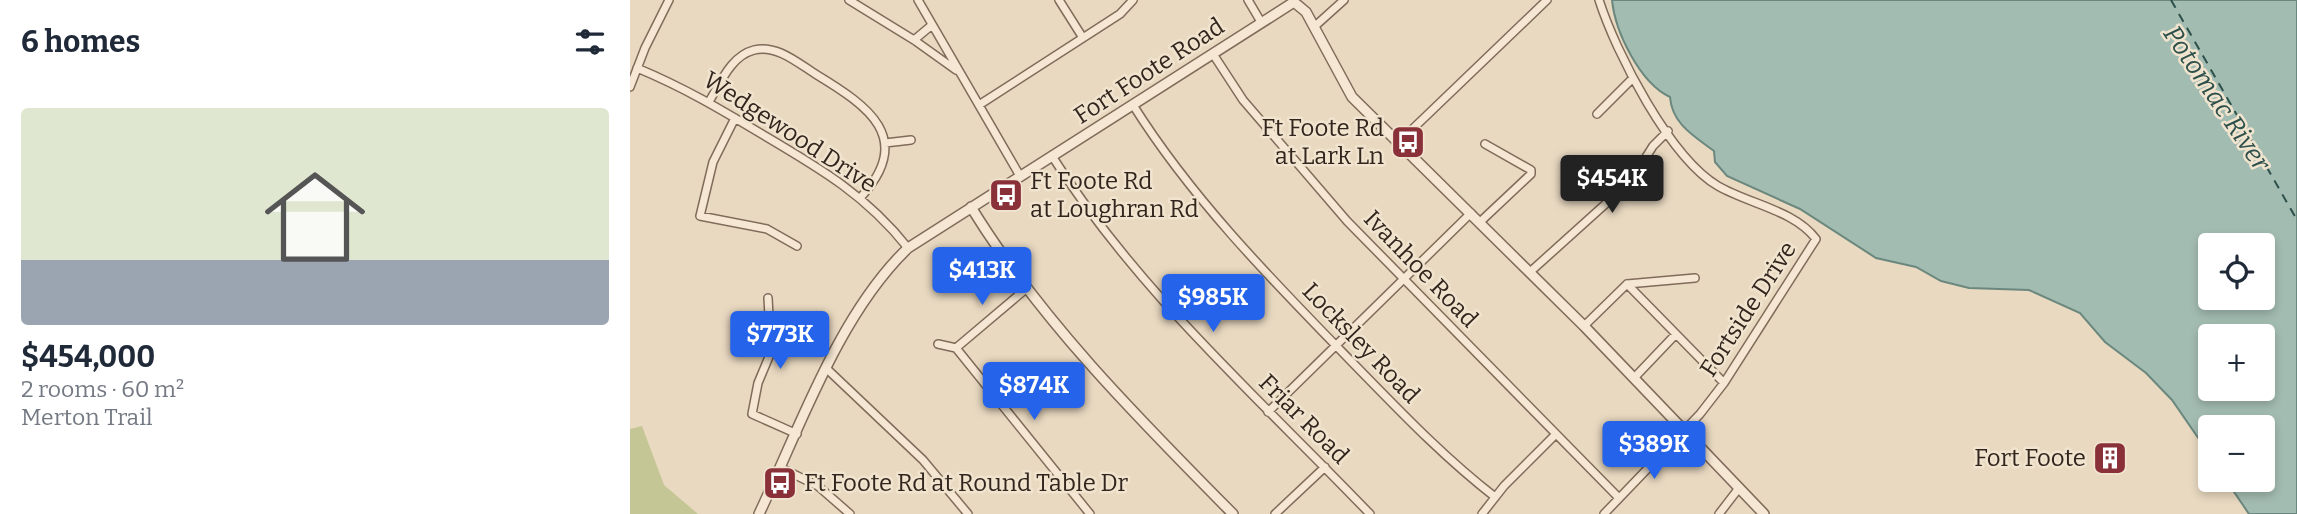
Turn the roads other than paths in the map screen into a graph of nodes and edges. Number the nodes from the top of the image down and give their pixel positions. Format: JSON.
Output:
{"nodes":[{"id":1,"x":849,"y":0,"type":"edge"},
{"id":2,"x":918,"y":0,"type":"edge"},
{"id":3,"x":1059,"y":0,"type":"edge"},
{"id":4,"x":1133,"y":0,"type":"edge"},
{"id":5,"x":1248,"y":0,"type":"edge"},
{"id":6,"x":1343,"y":0,"type":"edge"},
{"id":7,"x":1547,"y":0,"type":"edge"},
{"id":8,"x":1599,"y":0,"type":"edge"},
{"id":9,"x":665,"y":1,"type":"edge"},
{"id":10,"x":1261,"y":22,"type":"junction"},
{"id":11,"x":932,"y":25,"type":"junction"},
{"id":12,"x":1314,"y":27,"type":"junction"},
{"id":13,"x":1083,"y":38,"type":"junction"},
{"id":14,"x":914,"y":40,"type":"junction"},
{"id":15,"x":1213,"y":54,"type":"junction"},
{"id":16,"x":636,"y":68,"type":"junction"},
{"id":17,"x":961,"y":74,"type":"junction"},
{"id":18,"x":1633,"y":78,"type":"junction"},
{"id":19,"x":630,"y":87,"type":"edge"},
{"id":20,"x":710,"y":100,"type":"junction"},
{"id":21,"x":979,"y":105,"type":"junction"},
{"id":22,"x":1133,"y":105,"type":"junction"},
{"id":23,"x":1597,"y":114,"type":"dead end"},
{"id":24,"x":735,"y":118,"type":"junction"},
{"id":25,"x":1668,"y":131,"type":"junction"},
{"id":26,"x":911,"y":140,"type":"dead end"},
{"id":27,"x":1399,"y":142,"type":"junction"},
{"id":28,"x":885,"y":143,"type":"junction"},
{"id":29,"x":1485,"y":144,"type":"dead end"},
{"id":30,"x":1052,"y":156,"type":"junction"},
{"id":31,"x":1020,"y":176,"type":"junction"},
{"id":32,"x":861,"y":197,"type":"junction"},
{"id":33,"x":971,"y":207,"type":"junction"},
{"id":34,"x":1471,"y":213,"type":"junction"},
{"id":35,"x":1480,"y":222,"type":"junction"},
{"id":36,"x":797,"y":246,"type":"dead end"},
{"id":37,"x":908,"y":248,"type":"junction"},
{"id":38,"x":1530,"y":272,"type":"junction"},
{"id":39,"x":1404,"y":278,"type":"junction"},
{"id":40,"x":1695,"y":278,"type":"dead end"},
{"id":41,"x":1627,"y":284,"type":"junction"},
{"id":42,"x":1027,"y":288,"type":"junction"},
{"id":43,"x":768,"y":299,"type":"dead end"},
{"id":44,"x":1584,"y":326,"type":"junction"},
{"id":45,"x":1675,"y":334,"type":"junction"},
{"id":46,"x":938,"y":344,"type":"dead end"},
{"id":47,"x":1336,"y":345,"type":"junction"},
{"id":48,"x":956,"y":348,"type":"junction"},
{"id":49,"x":827,"y":369,"type":"junction"},
{"id":50,"x":1634,"y":378,"type":"junction"},
{"id":51,"x":1724,"y":383,"type":"junction"},
{"id":52,"x":1268,"y":412,"type":"junction"},
{"id":53,"x":1685,"y":432,"type":"junction"},
{"id":54,"x":797,"y":434,"type":"junction"},
{"id":55,"x":1556,"y":434,"type":"junction"},
{"id":56,"x":1325,"y":467,"type":"junction"},
{"id":57,"x":781,"y":468,"type":"junction"},
{"id":58,"x":1739,"y":488,"type":"junction"},
{"id":59,"x":1495,"y":497,"type":"junction"},
{"id":60,"x":1618,"y":497,"type":"junction"},
{"id":61,"x":759,"y":514,"type":"edge"},
{"id":62,"x":850,"y":514,"type":"edge"},
{"id":63,"x":968,"y":514,"type":"edge"},
{"id":64,"x":1090,"y":514,"type":"edge"},
{"id":65,"x":1233,"y":514,"type":"edge"},
{"id":66,"x":1275,"y":514,"type":"edge"},
{"id":67,"x":1370,"y":514,"type":"edge"},
{"id":68,"x":1482,"y":514,"type":"edge"},
{"id":69,"x":1604,"y":514,"type":"edge"},
{"id":70,"x":1719,"y":514,"type":"edge"},
{"id":71,"x":1764,"y":514,"type":"edge"}],
"edges":[{"from":1,"to":14,"type":"street"},
{"from":2,"to":11,"type":"street"},
{"from":3,"to":13,"type":"street"},
{"from":4,"to":13,"type":"street"},
{"from":5,"to":10,"type":"street"},
{"from":6,"to":12,"type":"street"},
{"from":7,"to":27,"type":"street"},
{"from":8,"to":18,"type":"street"},
{"from":9,"to":16,"type":"street"},
{"from":10,"to":12,"type":"street","name":"Fort Foote Road"},
{"from":10,"to":15,"type":"street","name":"Fort Foote Road"},
{"from":11,"to":14,"type":"street"},
{"from":11,"to":17,"type":"street"},
{"from":12,"to":27,"type":"street","name":"Fort Foote Road"},
{"from":13,"to":21,"type":"street"},
{"from":14,"to":17,"type":"street"},
{"from":15,"to":22,"type":"street","name":"Fort Foote Road"},
{"from":15,"to":39,"type":"street","name":"Ivanhoe Road"},
{"from":16,"to":19,"type":"street"},
{"from":16,"to":20,"type":"street","name":"Wedgewood Drive"},
{"from":17,"to":21,"type":"street"},
{"from":18,"to":23,"type":"street"},
{"from":18,"to":25,"type":"street"},
{"from":20,"to":24,"type":"street","name":"Wedgewood Drive"},
{"from":20,"to":28,"type":"street"},
{"from":21,"to":31,"type":"street"},
{"from":22,"to":30,"type":"street","name":"Fort Foote Road"},
{"from":22,"to":47,"type":"street","name":"Locksley Road"},
{"from":24,"to":32,"type":"street","name":"Wedgewood Drive"},
{"from":24,"to":36,"type":"street"},
{"from":25,"to":38,"type":"street"},
{"from":25,"to":51,"type":"street","name":"Fortside Drive"},
{"from":26,"to":28,"type":"street"},
{"from":27,"to":34,"type":"street","name":"Fort Foote Road"},
{"from":28,"to":32,"type":"street"},
{"from":29,"to":35,"type":"street"},
{"from":30,"to":31,"type":"street","name":"Fort Foote Road"},
{"from":30,"to":52,"type":"street","name":"Friar Road"},
{"from":31,"to":33,"type":"street","name":"Fort Foote Road"},
{"from":32,"to":37,"type":"street","name":"Wedgewood Drive"},
{"from":33,"to":37,"type":"street","name":"Fort Foote Road"},
{"from":33,"to":42,"type":"street"},
{"from":34,"to":35,"type":"street","name":"Fort Foote Road"},
{"from":34,"to":39,"type":"street"},
{"from":35,"to":38,"type":"street","name":"Fort Foote Road"},
{"from":37,"to":49,"type":"street","name":"Fort Foote Road"},
{"from":38,"to":44,"type":"street","name":"Fort Foote Road"},
{"from":39,"to":47,"type":"street"},
{"from":39,"to":55,"type":"street","name":"Ivanhoe Road"},
{"from":40,"to":41,"type":"street"},
{"from":41,"to":44,"type":"street"},
{"from":41,"to":45,"type":"street"},
{"from":42,"to":48,"type":"street"},
{"from":42,"to":65,"type":"street"},
{"from":43,"to":54,"type":"street"},
{"from":44,"to":50,"type":"street","name":"Fort Foote Road"},
{"from":45,"to":50,"type":"street"},
{"from":45,"to":51,"type":"street"},
{"from":46,"to":48,"type":"street"},
{"from":47,"to":52,"type":"street"},
{"from":47,"to":59,"type":"street","name":"Locksley Road"},
{"from":48,"to":64,"type":"street"},
{"from":49,"to":54,"type":"street","name":"Fort Foote Road"},
{"from":49,"to":63,"type":"street"},
{"from":50,"to":53,"type":"street","name":"Fort Foote Road"},
{"from":51,"to":53,"type":"street","name":"Fortside Drive"},
{"from":52,"to":56,"type":"street","name":"Friar Road"},
{"from":53,"to":58,"type":"street","name":"Fort Foote Road"},
{"from":53,"to":60,"type":"street","name":"Fortside Drive"},
{"from":54,"to":57,"type":"street","name":"Fort Foote Road"},
{"from":55,"to":59,"type":"street"},
{"from":55,"to":60,"type":"street","name":"Ivanhoe Road"},
{"from":56,"to":66,"type":"street"},
{"from":56,"to":67,"type":"street","name":"Friar Road"},
{"from":57,"to":61,"type":"street","name":"Fort Foote Road"},
{"from":57,"to":62,"type":"street"},
{"from":58,"to":70,"type":"street"},
{"from":58,"to":71,"type":"street","name":"Fort Foote Road"},
{"from":59,"to":68,"type":"street"},
{"from":60,"to":69,"type":"street","name":"Fortside Drive"}]}
